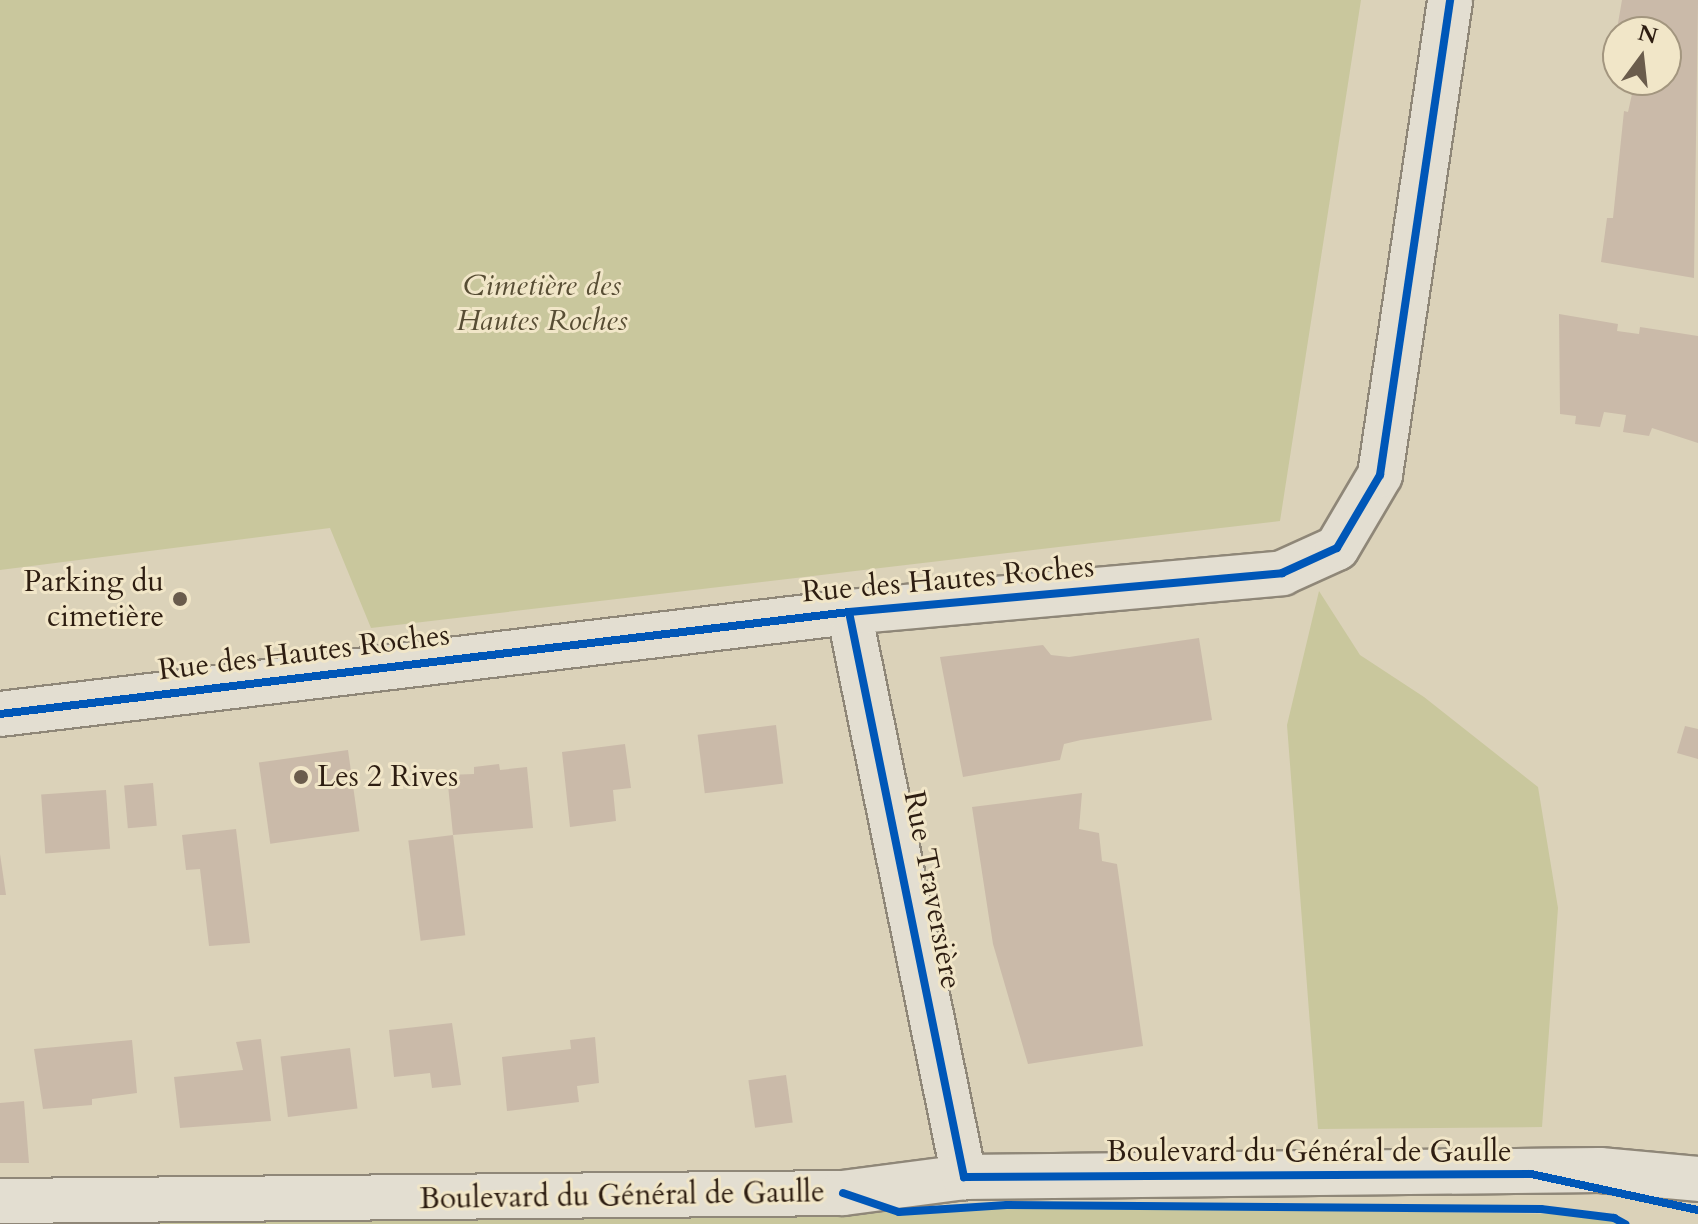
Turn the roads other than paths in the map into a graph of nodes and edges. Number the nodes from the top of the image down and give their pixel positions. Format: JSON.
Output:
{"nodes":[{"id":1,"x":1450,"y":0,"type":"edge"},
{"id":2,"x":849,"y":612,"type":"junction"},
{"id":3,"x":0,"y":714,"type":"edge"},
{"id":4,"x":1531,"y":1174,"type":"junction"},
{"id":5,"x":964,"y":1177,"type":"junction"},
{"id":6,"x":1698,"y":1179,"type":"edge"},
{"id":7,"x":0,"y":1201,"type":"edge"},
{"id":8,"x":1698,"y":1210,"type":"edge"}],
"edges":[{"from":1,"to":2,"type":"street","name":"Rue des Hautes Roches"},
{"from":2,"to":3,"type":"street","name":"Rue des Hautes Roches"},
{"from":2,"to":5,"type":"street","name":"Rue Traversière"},
{"from":4,"to":5,"type":"street","name":"Boulevard du Général de Gaulle"},
{"from":4,"to":6,"type":"street","name":"Boulevard du Général de Gaulle"},
{"from":4,"to":8,"type":"street","name":"Boulevard du Général de Gaulle"},
{"from":5,"to":7,"type":"street","name":"Boulevard du Général de Gaulle"}]}
